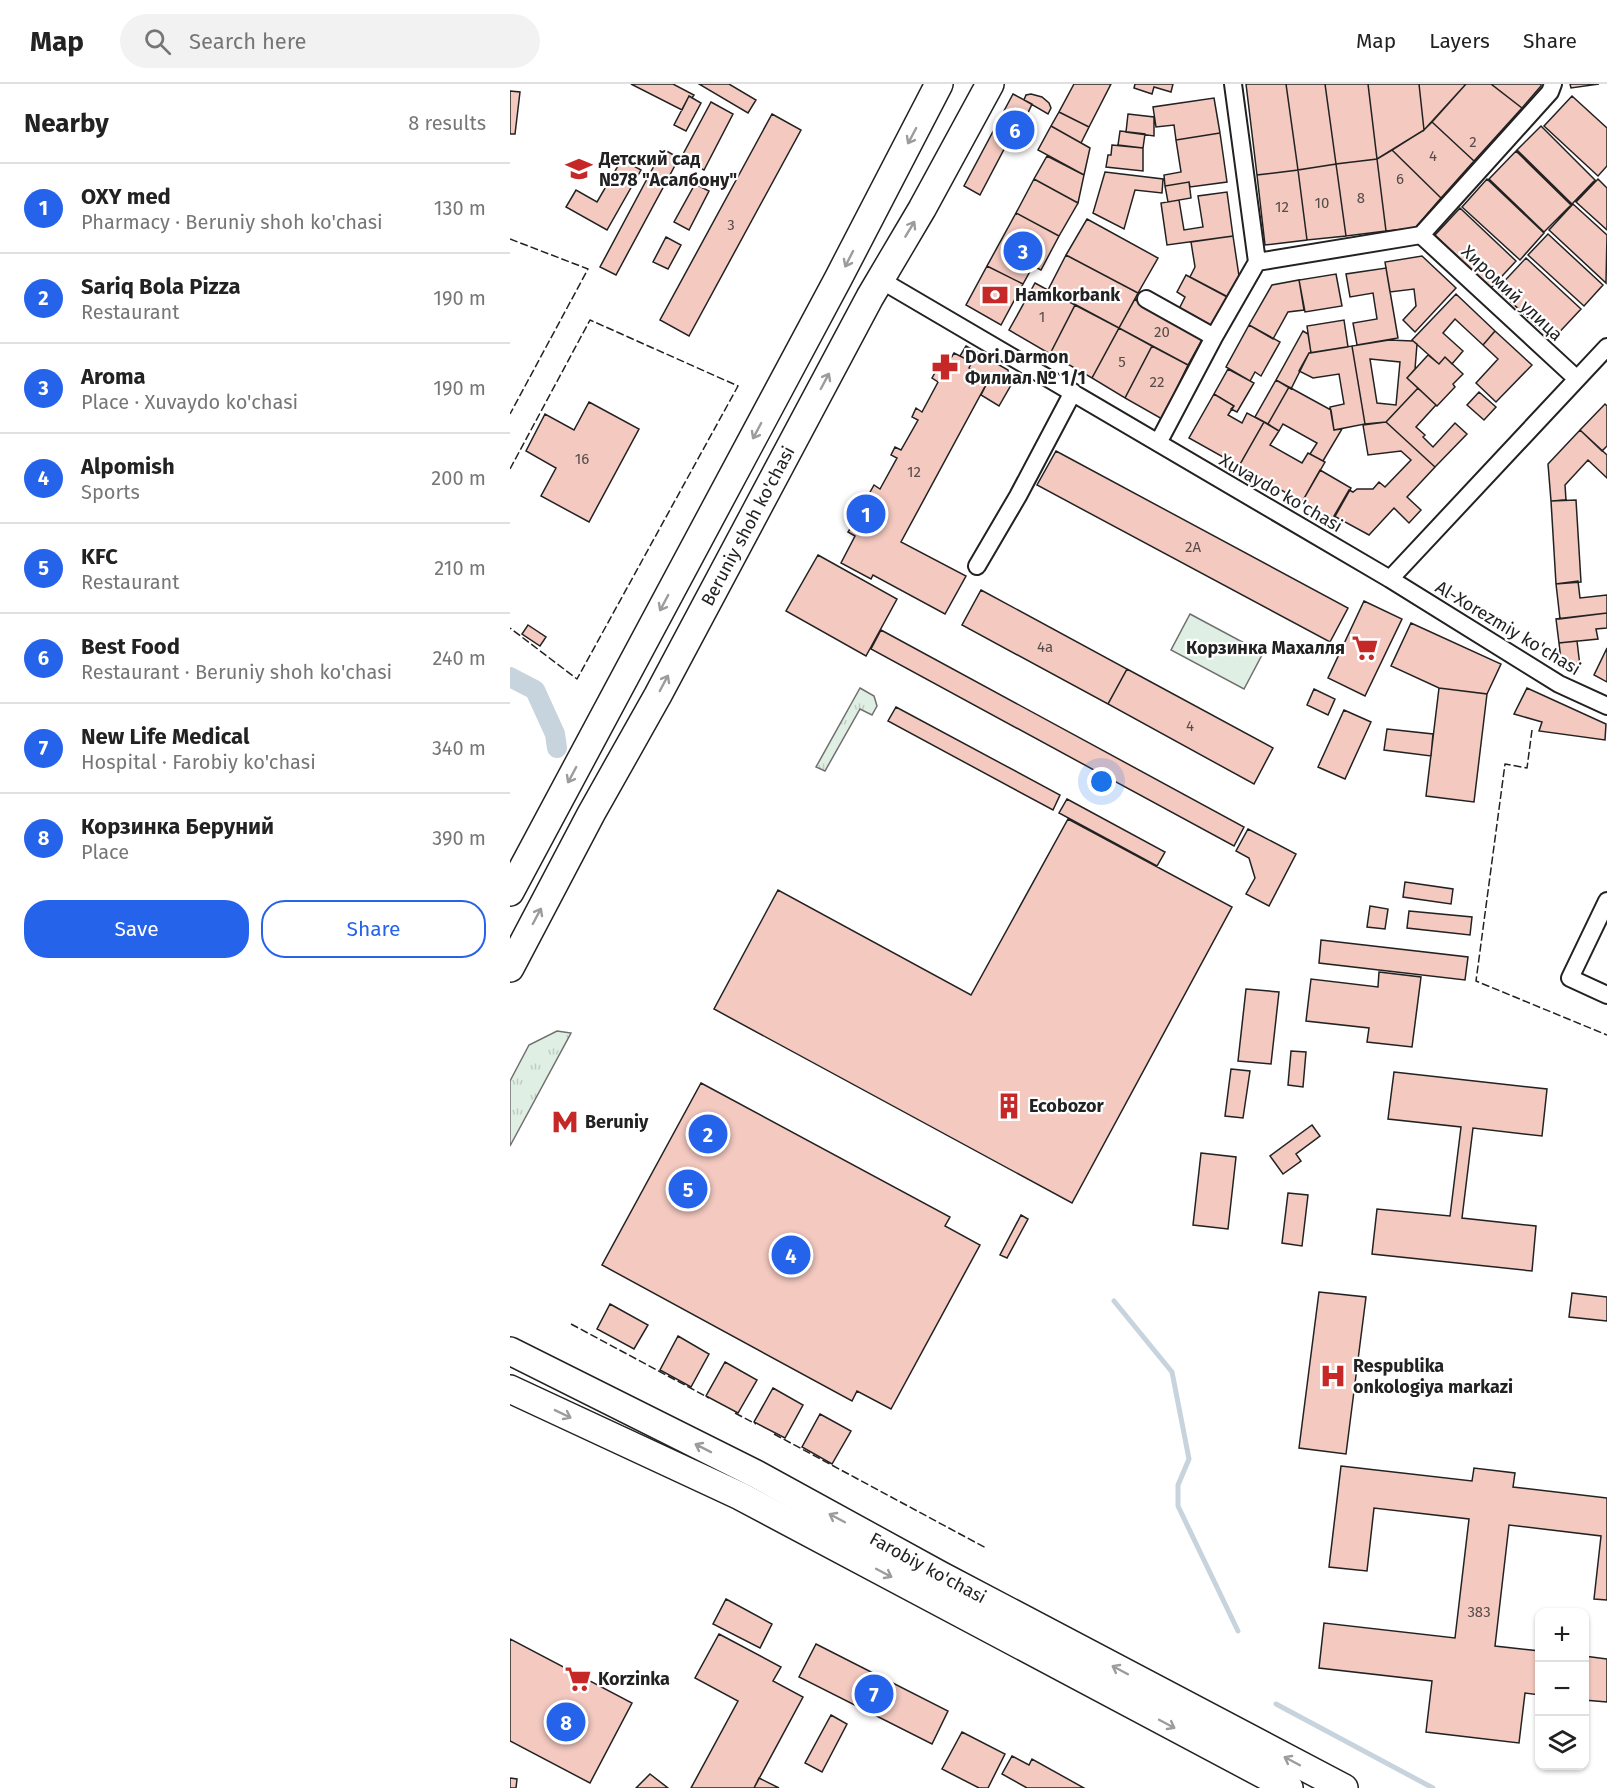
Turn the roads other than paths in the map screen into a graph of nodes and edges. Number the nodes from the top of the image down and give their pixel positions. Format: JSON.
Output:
{"nodes":[{"id":1,"x":939,"y":84,"type":"edge"},
{"id":2,"x":990,"y":84,"type":"edge"},
{"id":3,"x":1233,"y":84,"type":"edge"},
{"id":4,"x":1553,"y":84,"type":"edge"},
{"id":5,"x":875,"y":207,"type":"junction"},
{"id":6,"x":1421,"y":235,"type":"junction"},
{"id":7,"x":1257,"y":262,"type":"junction"},
{"id":8,"x":879,"y":279,"type":"junction"},
{"id":9,"x":1146,"y":299,"type":"dead end"},
{"id":10,"x":823,"y":308,"type":"junction"},
{"id":11,"x":1214,"y":336,"type":"junction"},
{"id":12,"x":1607,"y":347,"type":"edge"},
{"id":13,"x":1577,"y":379,"type":"junction"},
{"id":14,"x":1073,"y":392,"type":"junction"},
{"id":15,"x":1158,"y":442,"type":"junction"},
{"id":16,"x":977,"y":566,"type":"dead end"},
{"id":17,"x":1390,"y":579,"type":"junction"},
{"id":18,"x":1607,"y":706,"type":"edge"},
{"id":19,"x":510,"y":892,"type":"edge"},
{"id":20,"x":1607,"y":901,"type":"edge"},
{"id":21,"x":510,"y":968,"type":"edge"},
{"id":22,"x":1607,"y":995,"type":"edge"},
{"id":23,"x":510,"y":1339,"type":"edge"},
{"id":24,"x":510,"y":1351,"type":"edge"},
{"id":25,"x":535,"y":1364,"type":"junction"},
{"id":26,"x":510,"y":1389,"type":"edge"},
{"id":27,"x":1289,"y":1788,"type":"edge"},
{"id":28,"x":1344,"y":1788,"type":"edge"}],
"edges":[{"from":1,"to":5,"type":"main road","name":"Beruniy shoh ko'chasi","one_way":true},
{"from":8,"to":2,"type":"main road","name":"Beruniy shoh ko'chasi","one_way":true},
{"from":3,"to":7,"type":"street"},
{"from":4,"to":6,"type":"street"},
{"from":5,"to":8,"type":"main road"},
{"from":5,"to":10,"type":"main road","name":"Beruniy shoh ko'chasi","one_way":true},
{"from":6,"to":7,"type":"street"},
{"from":6,"to":13,"type":"street","name":"Хиромий улица"},
{"from":7,"to":11,"type":"street"},
{"from":8,"to":10,"type":"main road"},
{"from":8,"to":14,"type":"street","name":"Xuvaydo ko'chasi"},
{"from":21,"to":8,"type":"main road","name":"Beruniy shoh ko'chasi","one_way":true},
{"from":9,"to":11,"type":"street"},
{"from":10,"to":19,"type":"main road","name":"Beruniy shoh ko'chasi","one_way":true},
{"from":11,"to":15,"type":"street"},
{"from":12,"to":13,"type":"street"},
{"from":13,"to":17,"type":"street"},
{"from":14,"to":15,"type":"street","name":"Xuvaydo ko'chasi"},
{"from":14,"to":16,"type":"street"},
{"from":15,"to":17,"type":"street","name":"Xuvaydo ko'chasi"},
{"from":17,"to":18,"type":"street","name":"Al-Xorezmiy ko'chasi"},
{"from":20,"to":22,"type":"street"},
{"from":23,"to":25,"type":"main road"},
{"from":24,"to":25,"type":"main road","name":"Farobiy ko'chasi"},
{"from":28,"to":25,"type":"main road","name":"Farobiy ko'chasi","one_way":true},
{"from":26,"to":27,"type":"main road","name":"Farobiy ko'chasi","one_way":true}]}
